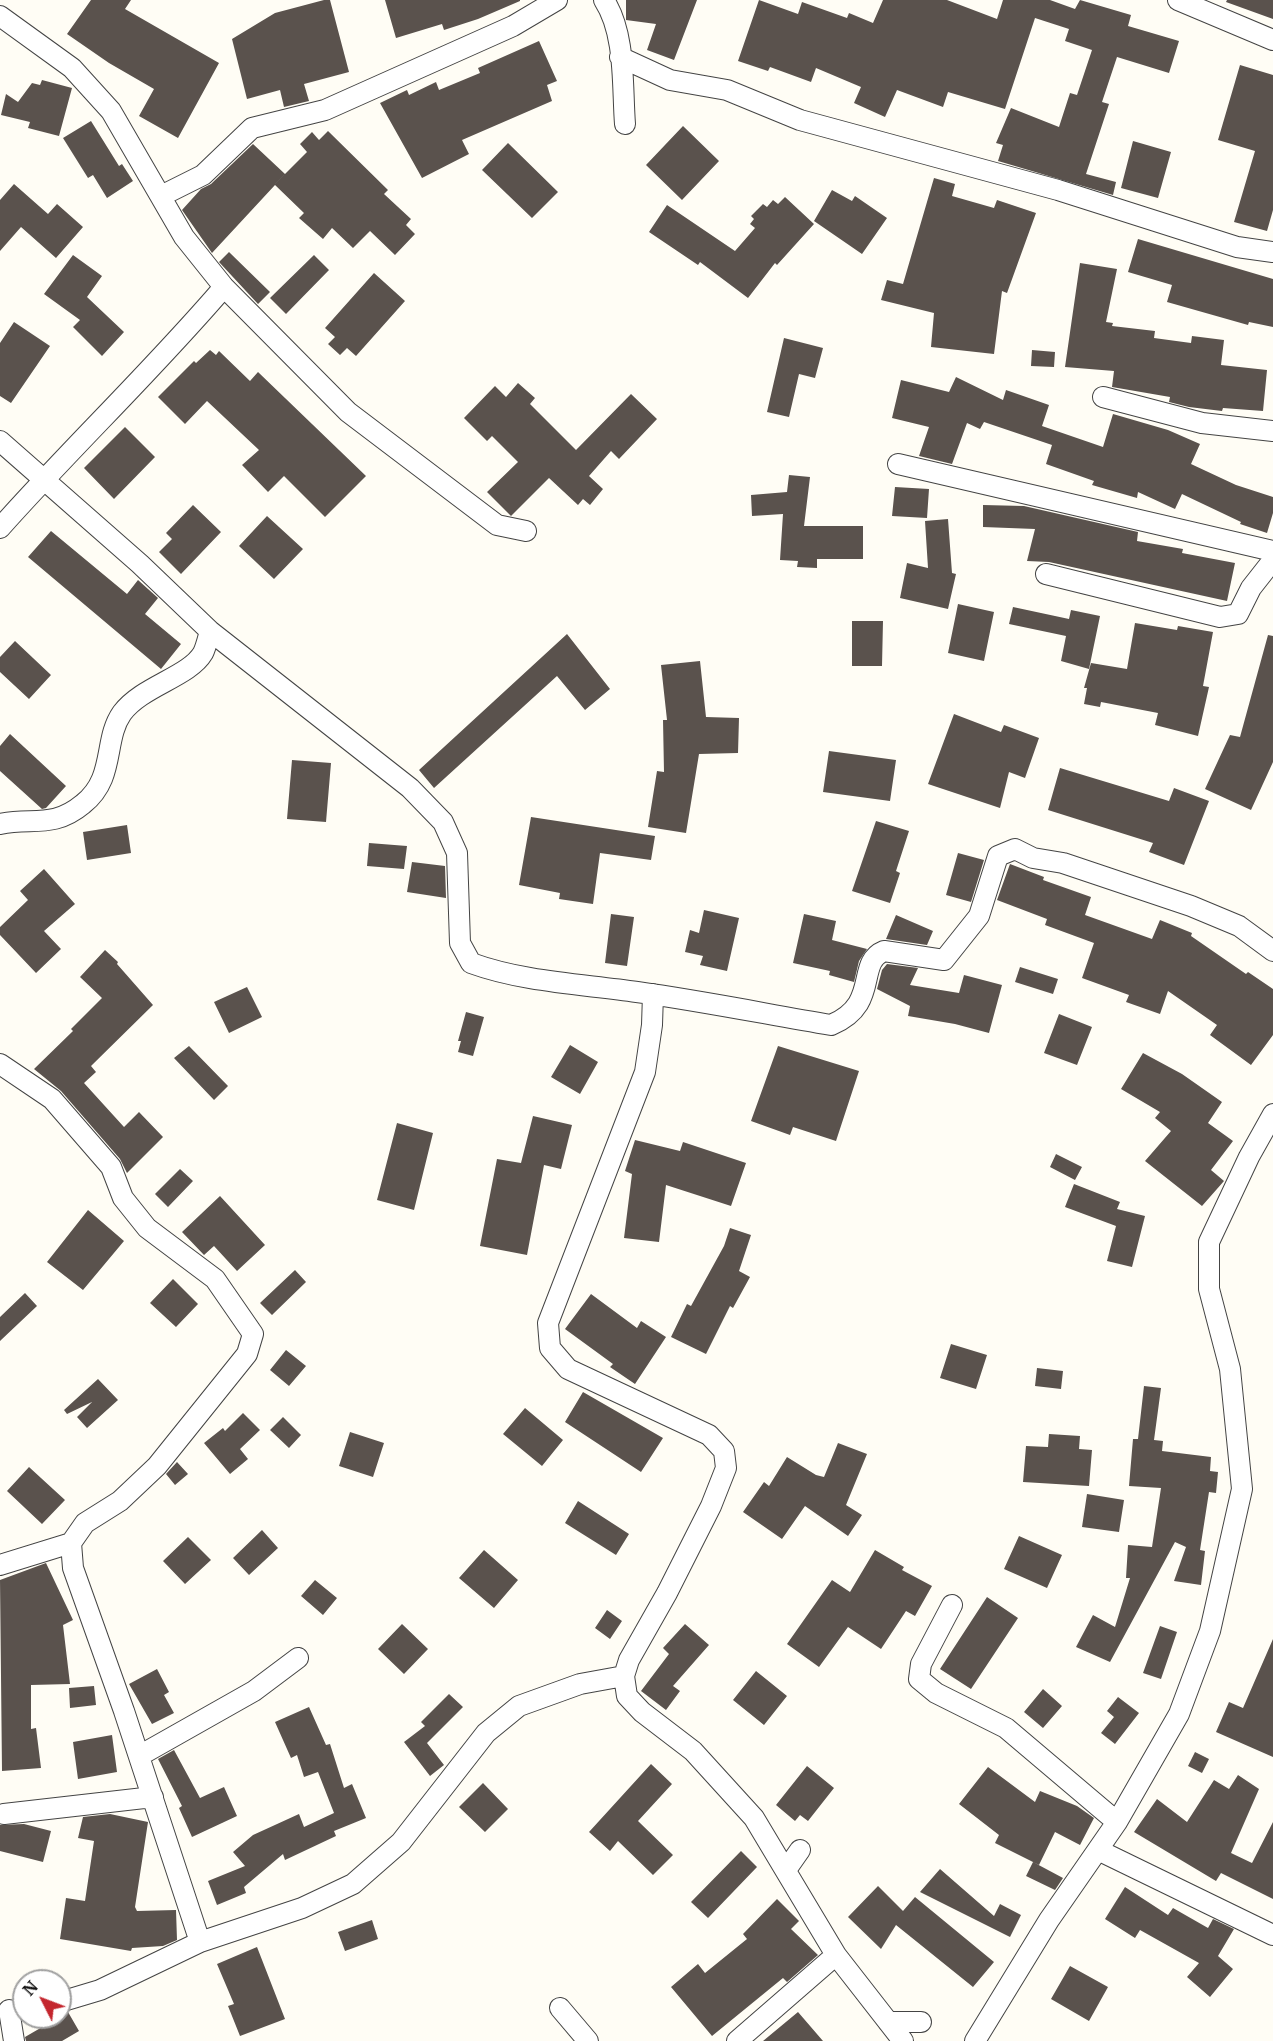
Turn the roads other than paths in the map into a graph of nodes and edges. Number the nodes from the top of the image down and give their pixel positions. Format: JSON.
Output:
{"nodes":[{"id":1,"x":557,"y":0,"type":"edge"},
{"id":2,"x":604,"y":0,"type":"edge"},
{"id":3,"x":1178,"y":0,"type":"edge"},
{"id":4,"x":1204,"y":5,"type":"edge"},
{"id":5,"x":0,"y":16,"type":"edge"},
{"id":6,"x":1273,"y":40,"type":"edge"},
{"id":7,"x":620,"y":57,"type":"junction"},
{"id":8,"x":625,"y":124,"type":"dead end"},
{"id":9,"x":161,"y":196,"type":"junction"},
{"id":10,"x":1273,"y":252,"type":"edge"},
{"id":11,"x":224,"y":287,"type":"junction"},
{"id":12,"x":1103,"y":398,"type":"dead end"},
{"id":13,"x":1273,"y":431,"type":"edge"},
{"id":14,"x":0,"y":441,"type":"edge"},
{"id":15,"x":898,"y":464,"type":"dead end"},
{"id":16,"x":42,"y":480,"type":"junction"},
{"id":17,"x":0,"y":528,"type":"edge"},
{"id":18,"x":526,"y":531,"type":"dead end"},
{"id":19,"x":1273,"y":551,"type":"edge"},
{"id":20,"x":1273,"y":560,"type":"edge"},
{"id":21,"x":1046,"y":574,"type":"dead end"},
{"id":22,"x":210,"y":631,"type":"junction"},
{"id":23,"x":0,"y":824,"type":"edge"},
{"id":24,"x":1273,"y":951,"type":"edge"},
{"id":25,"x":653,"y":994,"type":"junction"},
{"id":26,"x":0,"y":1064,"type":"edge"},
{"id":27,"x":1273,"y":1114,"type":"edge"},
{"id":28,"x":70,"y":1543,"type":"junction"},
{"id":29,"x":0,"y":1565,"type":"edge"},
{"id":30,"x":952,"y":1605,"type":"dead end"},
{"id":31,"x":298,"y":1658,"type":"dead end"},
{"id":32,"x":624,"y":1677,"type":"junction"},
{"id":33,"x":139,"y":1756,"type":"junction"},
{"id":34,"x":153,"y":1797,"type":"junction"},
{"id":35,"x":4,"y":1814,"type":"dead end"},
{"id":36,"x":1117,"y":1822,"type":"junction"},
{"id":37,"x":800,"y":1850,"type":"dead end"},
{"id":38,"x":1098,"y":1850,"type":"junction"},
{"id":39,"x":786,"y":1870,"type":"junction"},
{"id":40,"x":1273,"y":1935,"type":"edge"},
{"id":41,"x":200,"y":1942,"type":"junction"},
{"id":42,"x":836,"y":1955,"type":"junction"},
{"id":43,"x":72,"y":1998,"type":"edge"},
{"id":44,"x":560,"y":2008,"type":"dead end"},
{"id":45,"x":11,"y":2010,"type":"edge"},
{"id":46,"x":888,"y":2022,"type":"junction"},
{"id":47,"x":921,"y":2022,"type":"dead end"},
{"id":48,"x":14,"y":2041,"type":"edge"},
{"id":49,"x":588,"y":2041,"type":"edge"},
{"id":50,"x":736,"y":2041,"type":"edge"},
{"id":51,"x":903,"y":2041,"type":"edge"},
{"id":52,"x":975,"y":2041,"type":"edge"}],
"edges":[{"from":1,"to":9,"type":"street"},
{"from":2,"to":7,"type":"street"},
{"from":3,"to":4,"type":"street"},
{"from":4,"to":6,"type":"street"},
{"from":5,"to":9,"type":"street"},
{"from":7,"to":8,"type":"street"},
{"from":7,"to":10,"type":"street"},
{"from":9,"to":11,"type":"street"},
{"from":11,"to":16,"type":"street"},
{"from":11,"to":18,"type":"street"},
{"from":12,"to":13,"type":"street"},
{"from":14,"to":16,"type":"street"},
{"from":15,"to":19,"type":"street"},
{"from":16,"to":17,"type":"street"},
{"from":16,"to":22,"type":"street"},
{"from":20,"to":21,"type":"street"},
{"from":22,"to":23,"type":"street"},
{"from":22,"to":25,"type":"street"},
{"from":24,"to":25,"type":"street"},
{"from":25,"to":32,"type":"street"},
{"from":26,"to":28,"type":"street"},
{"from":27,"to":36,"type":"street"},
{"from":28,"to":29,"type":"street"},
{"from":28,"to":33,"type":"street"},
{"from":30,"to":36,"type":"street"},
{"from":31,"to":33,"type":"street"},
{"from":32,"to":39,"type":"street"},
{"from":32,"to":41,"type":"street"},
{"from":33,"to":34,"type":"street"},
{"from":34,"to":35,"type":"street"},
{"from":34,"to":41,"type":"street"},
{"from":36,"to":38,"type":"street"},
{"from":37,"to":39,"type":"street"},
{"from":38,"to":40,"type":"street"},
{"from":38,"to":52,"type":"street"},
{"from":39,"to":42,"type":"street"},
{"from":41,"to":43,"type":"street"},
{"from":42,"to":46,"type":"street"},
{"from":42,"to":50,"type":"street"},
{"from":44,"to":49,"type":"street"},
{"from":45,"to":48,"type":"street"},
{"from":46,"to":47,"type":"street"},
{"from":46,"to":51,"type":"street"}]}
